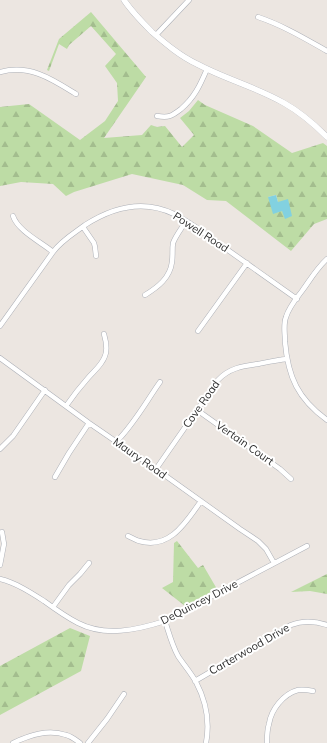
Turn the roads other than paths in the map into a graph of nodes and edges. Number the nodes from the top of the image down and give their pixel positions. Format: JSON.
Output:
{"nodes":[{"id":1,"x":124,"y":0,"type":"edge"},
{"id":2,"x":189,"y":0,"type":"edge"},
{"id":3,"x":258,"y":17,"type":"dead end"},
{"id":4,"x":156,"y":35,"type":"junction"},
{"id":5,"x":327,"y":51,"type":"edge"},
{"id":6,"x":207,"y":68,"type":"junction"},
{"id":7,"x":0,"y":72,"type":"edge"},
{"id":8,"x":76,"y":94,"type":"dead end"},
{"id":9,"x":157,"y":116,"type":"dead end"},
{"id":10,"x":327,"y":136,"type":"edge"},
{"id":11,"x":13,"y":216,"type":"dead end"},
{"id":12,"x":186,"y":221,"type":"junction"},
{"id":13,"x":83,"y":227,"type":"junction"},
{"id":14,"x":53,"y":252,"type":"junction"},
{"id":15,"x":96,"y":256,"type":"dead end"},
{"id":16,"x":327,"y":259,"type":"edge"},
{"id":17,"x":247,"y":263,"type":"junction"},
{"id":18,"x":145,"y":295,"type":"dead end"},
{"id":19,"x":297,"y":299,"type":"junction"},
{"id":20,"x":0,"y":326,"type":"edge"},
{"id":21,"x":198,"y":331,"type":"dead end"},
{"id":22,"x":104,"y":334,"type":"dead end"},
{"id":23,"x":0,"y":358,"type":"edge"},
{"id":24,"x":287,"y":359,"type":"junction"},
{"id":25,"x":160,"y":382,"type":"dead end"},
{"id":26,"x":45,"y":390,"type":"junction"},
{"id":27,"x":66,"y":406,"type":"junction"},
{"id":28,"x":197,"y":410,"type":"junction"},
{"id":29,"x":327,"y":420,"type":"edge"},
{"id":30,"x":89,"y":423,"type":"junction"},
{"id":31,"x":116,"y":441,"type":"junction"},
{"id":32,"x":0,"y":449,"type":"edge"},
{"id":33,"x":156,"y":469,"type":"junction"},
{"id":34,"x":55,"y":477,"type":"dead end"},
{"id":35,"x":291,"y":478,"type":"dead end"},
{"id":36,"x":201,"y":501,"type":"junction"},
{"id":37,"x":2,"y":532,"type":"dead end"},
{"id":38,"x":128,"y":536,"type":"dead end"},
{"id":39,"x":307,"y":546,"type":"dead end"},
{"id":40,"x":89,"y":563,"type":"dead end"},
{"id":41,"x":274,"y":563,"type":"junction"},
{"id":42,"x":0,"y":565,"type":"edge"},
{"id":43,"x":0,"y":579,"type":"edge"},
{"id":44,"x":53,"y":607,"type":"junction"},
{"id":45,"x":165,"y":621,"type":"junction"},
{"id":46,"x":327,"y":625,"type":"edge"},
{"id":47,"x":195,"y":681,"type":"junction"},
{"id":48,"x":313,"y":691,"type":"dead end"},
{"id":49,"x":124,"y":694,"type":"dead end"},
{"id":50,"x":13,"y":743,"type":"edge"},
{"id":51,"x":80,"y":743,"type":"edge"},
{"id":52,"x":88,"y":743,"type":"edge"},
{"id":53,"x":206,"y":743,"type":"edge"},
{"id":54,"x":267,"y":743,"type":"edge"}],
"edges":[{"from":1,"to":4,"type":"street"},
{"from":2,"to":4,"type":"street"},
{"from":3,"to":5,"type":"street"},
{"from":4,"to":6,"type":"street"},
{"from":6,"to":9,"type":"street"},
{"from":6,"to":10,"type":"street"},
{"from":7,"to":8,"type":"street"},
{"from":11,"to":14,"type":"street"},
{"from":12,"to":13,"type":"street","name":"Powell Road"},
{"from":12,"to":17,"type":"street","name":"Powell Road"},
{"from":12,"to":18,"type":"street"},
{"from":13,"to":14,"type":"street","name":"Powell Road"},
{"from":13,"to":15,"type":"street"},
{"from":14,"to":20,"type":"street","name":"Powell Road"},
{"from":16,"to":19,"type":"street"},
{"from":17,"to":19,"type":"street","name":"Powell Road"},
{"from":17,"to":21,"type":"street"},
{"from":19,"to":24,"type":"street"},
{"from":22,"to":27,"type":"street"},
{"from":23,"to":26,"type":"street","name":"Maury Road"},
{"from":24,"to":28,"type":"street","name":"Cove Road"},
{"from":24,"to":29,"type":"street"},
{"from":25,"to":31,"type":"street"},
{"from":26,"to":27,"type":"street","name":"Maury Road"},
{"from":26,"to":32,"type":"street"},
{"from":27,"to":30,"type":"street","name":"Maury Road"},
{"from":28,"to":33,"type":"street","name":"Cove Road"},
{"from":28,"to":35,"type":"street","name":"Vertain Court"},
{"from":30,"to":31,"type":"street","name":"Maury Road"},
{"from":30,"to":34,"type":"street"},
{"from":31,"to":33,"type":"street","name":"Maury Road"},
{"from":33,"to":36,"type":"street","name":"Maury Road"},
{"from":36,"to":38,"type":"street"},
{"from":36,"to":41,"type":"street","name":"Maury Road"},
{"from":37,"to":42,"type":"street"},
{"from":39,"to":41,"type":"street","name":"DeQuincey Drive"},
{"from":40,"to":44,"type":"street"},
{"from":41,"to":45,"type":"street","name":"DeQuincey Drive"},
{"from":43,"to":44,"type":"street","name":"DeQuincey Drive"},
{"from":44,"to":45,"type":"street","name":"DeQuincey Drive"},
{"from":45,"to":47,"type":"street"},
{"from":46,"to":47,"type":"street","name":"Carterwood Drive"},
{"from":47,"to":53,"type":"street"},
{"from":48,"to":54,"type":"street"},
{"from":49,"to":52,"type":"street"},
{"from":50,"to":51,"type":"street"}]}
